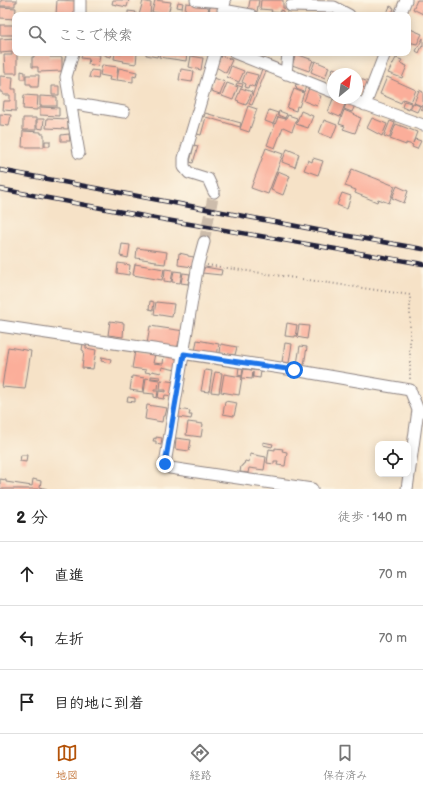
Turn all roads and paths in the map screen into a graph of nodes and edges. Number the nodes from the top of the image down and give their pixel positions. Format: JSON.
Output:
{"nodes":[{"id":1,"x":80,"y":0,"type":"edge"},
{"id":2,"x":196,"y":0,"type":"edge"},
{"id":3,"x":406,"y":0,"type":"edge"},
{"id":4,"x":224,"y":7,"type":"edge"},
{"id":5,"x":291,"y":7,"type":"edge"},
{"id":6,"x":80,"y":12,"type":"edge"},
{"id":7,"x":241,"y":12,"type":"edge"},
{"id":8,"x":343,"y":12,"type":"edge"},
{"id":9,"x":401,"y":12,"type":"edge"},
{"id":10,"x":72,"y":56,"type":"edge"},
{"id":11,"x":214,"y":56,"type":"edge"},
{"id":12,"x":242,"y":56,"type":"edge"},
{"id":13,"x":288,"y":56,"type":"edge"},
{"id":14,"x":384,"y":56,"type":"edge"},
{"id":15,"x":286,"y":74,"type":"junction"},
{"id":16,"x":327,"y":90,"type":"edge"},
{"id":17,"x":70,"y":103,"type":"junction"},
{"id":18,"x":365,"y":105,"type":"joint"},
{"id":19,"x":124,"y":112,"type":"dead end"},
{"id":20,"x":423,"y":124,"type":"edge"},
{"id":21,"x":79,"y":153,"type":"dead end"},
{"id":22,"x":214,"y":192,"type":"dead end"},
{"id":23,"x":204,"y":242,"type":"tunnel mouth"},
{"id":24,"x":198,"y":264,"type":"junction"},
{"id":25,"x":0,"y":326,"type":"edge"},
{"id":26,"x":184,"y":354,"type":"junction"},
{"id":27,"x":410,"y":390,"type":"junction"},
{"id":28,"x":421,"y":411,"type":"edge"},
{"id":29,"x":312,"y":489,"type":"edge"},
{"id":30,"x":407,"y":489,"type":"edge"}],
"edges":[{"from":1,"to":6,"type":"street"},
{"from":2,"to":4,"type":"street"},
{"from":3,"to":9,"type":"street"},
{"from":4,"to":7,"type":"street"},
{"from":5,"to":8,"type":"street"},
{"from":10,"to":17,"type":"street"},
{"from":11,"to":22,"type":"street"},
{"from":12,"to":15,"type":"street"},
{"from":13,"to":15,"type":"street"},
{"from":14,"to":18,"type":"street"},
{"from":15,"to":16,"type":"street"},
{"from":17,"to":19,"type":"street"},
{"from":17,"to":21,"type":"street"},
{"from":18,"to":20,"type":"street"},
{"from":23,"to":24,"type":"street"},
{"from":24,"to":26,"type":"street"},
{"from":24,"to":27,"type":"path"},
{"from":25,"to":26,"type":"street"},
{"from":26,"to":27,"type":"street"},
{"from":26,"to":29,"type":"street"},
{"from":27,"to":28,"type":"street"},
{"from":28,"to":30,"type":"street"}]}
